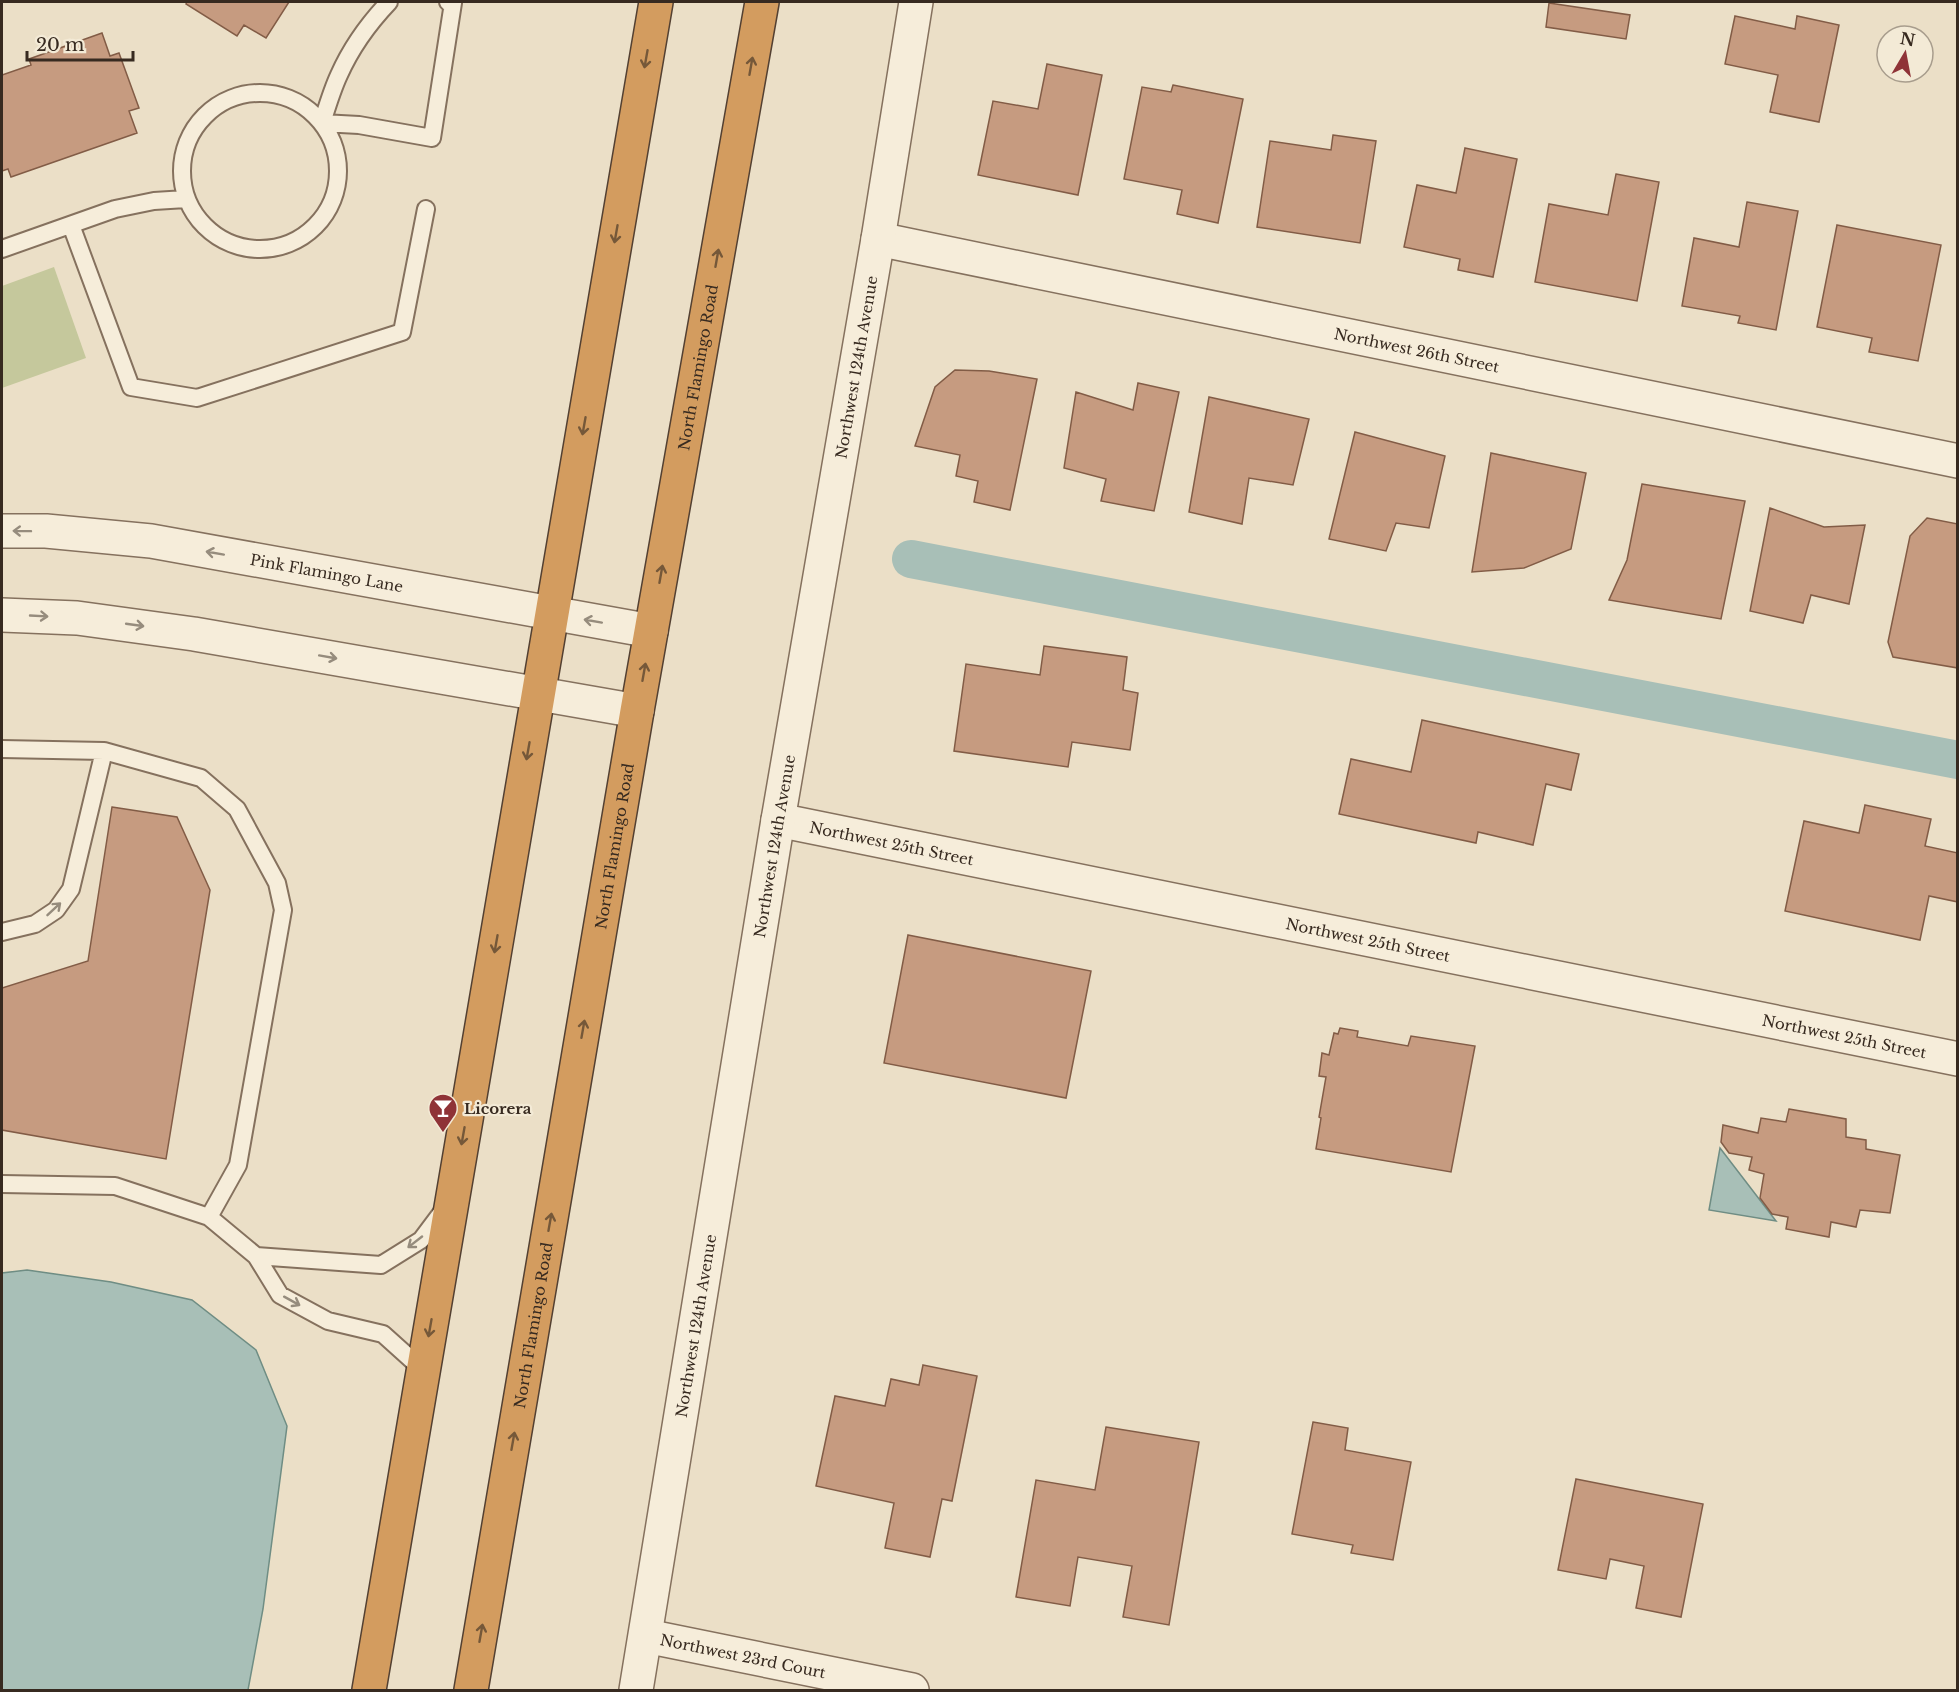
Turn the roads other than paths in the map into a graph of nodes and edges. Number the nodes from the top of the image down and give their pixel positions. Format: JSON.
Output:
{"nodes":[{"id":1,"x":388,"y":2,"type":"edge"},
{"id":2,"x":448,"y":2,"type":"edge"},
{"id":3,"x":656,"y":2,"type":"edge"},
{"id":4,"x":762,"y":2,"type":"edge"},
{"id":5,"x":916,"y":2,"type":"edge"},
{"id":6,"x":322,"y":123,"type":"junction"},
{"id":7,"x":186,"y":200,"type":"junction"},
{"id":8,"x":426,"y":209,"type":"dead end"},
{"id":9,"x":71,"y":225,"type":"junction"},
{"id":10,"x":878,"y":239,"type":"junction"},
{"id":11,"x":2,"y":249,"type":"edge"},
{"id":12,"x":1958,"y":461,"type":"edge"},
{"id":13,"x":2,"y":531,"type":"edge"},
{"id":14,"x":552,"y":614,"type":"junction"},
{"id":15,"x":2,"y":615,"type":"edge"},
{"id":16,"x":651,"y":631,"type":"junction"},
{"id":17,"x":538,"y":694,"type":"junction"},
{"id":18,"x":637,"y":711,"type":"junction"},
{"id":19,"x":2,"y":749,"type":"edge"},
{"id":20,"x":104,"y":751,"type":"junction"},
{"id":21,"x":778,"y":820,"type":"junction"},
{"id":22,"x":2,"y":932,"type":"edge"},
{"id":23,"x":1958,"y":1059,"type":"edge"},
{"id":24,"x":2,"y":1184,"type":"edge"},
{"id":25,"x":452,"y":1197,"type":"junction"},
{"id":26,"x":209,"y":1217,"type":"junction"},
{"id":27,"x":256,"y":1256,"type":"junction"},
{"id":28,"x":423,"y":1370,"type":"junction"},
{"id":29,"x":646,"y":1636,"type":"junction"},
{"id":30,"x":369,"y":1690,"type":"edge"},
{"id":31,"x":471,"y":1690,"type":"edge"},
{"id":32,"x":636,"y":1690,"type":"edge"},
{"id":33,"x":912,"y":1690,"type":"edge"}],
"edges":[{"from":1,"to":6,"type":"lane"},
{"from":2,"to":6,"type":"lane"},
{"from":3,"to":14,"type":"highway","one_way":true},
{"from":16,"to":4,"type":"highway","name":"North Flamingo Road","one_way":true},
{"from":5,"to":10,"type":"street","name":"Northwest 124th Avenue"},
{"from":6,"to":7,"type":"lane"},
{"from":6,"to":7,"type":"lane"},
{"from":7,"to":9,"type":"lane"},
{"from":8,"to":9,"type":"lane"},
{"from":9,"to":11,"type":"lane"},
{"from":10,"to":12,"type":"street","name":"Northwest 26th Street"},
{"from":10,"to":21,"type":"street","name":"Northwest 124th Avenue"},
{"from":14,"to":13,"type":"street","name":"Pink Flamingo Lane","one_way":true},
{"from":16,"to":14,"type":"street","name":"Pink Flamingo Lane","one_way":true},
{"from":14,"to":17,"type":"highway"},
{"from":15,"to":17,"type":"street","one_way":true},
{"from":18,"to":16,"type":"highway","name":"North Flamingo Road","one_way":true},
{"from":17,"to":18,"type":"street"},
{"from":17,"to":25,"type":"highway","one_way":true},
{"from":31,"to":18,"type":"highway","name":"North Flamingo Road","one_way":true},
{"from":19,"to":20,"type":"lane"},
{"from":22,"to":20,"type":"lane","one_way":true},
{"from":20,"to":26,"type":"lane"},
{"from":21,"to":23,"type":"street","name":"Northwest 25th Street"},
{"from":21,"to":29,"type":"street","name":"Northwest 124th Avenue"},
{"from":24,"to":26,"type":"lane"},
{"from":25,"to":27,"type":"lane","one_way":true},
{"from":25,"to":28,"type":"highway","one_way":true},
{"from":26,"to":27,"type":"lane"},
{"from":27,"to":28,"type":"lane","one_way":true},
{"from":28,"to":30,"type":"highway"},
{"from":29,"to":32,"type":"street","name":"Northwest 124th Avenue"},
{"from":29,"to":33,"type":"street","name":"Northwest 23rd Court"}]}
